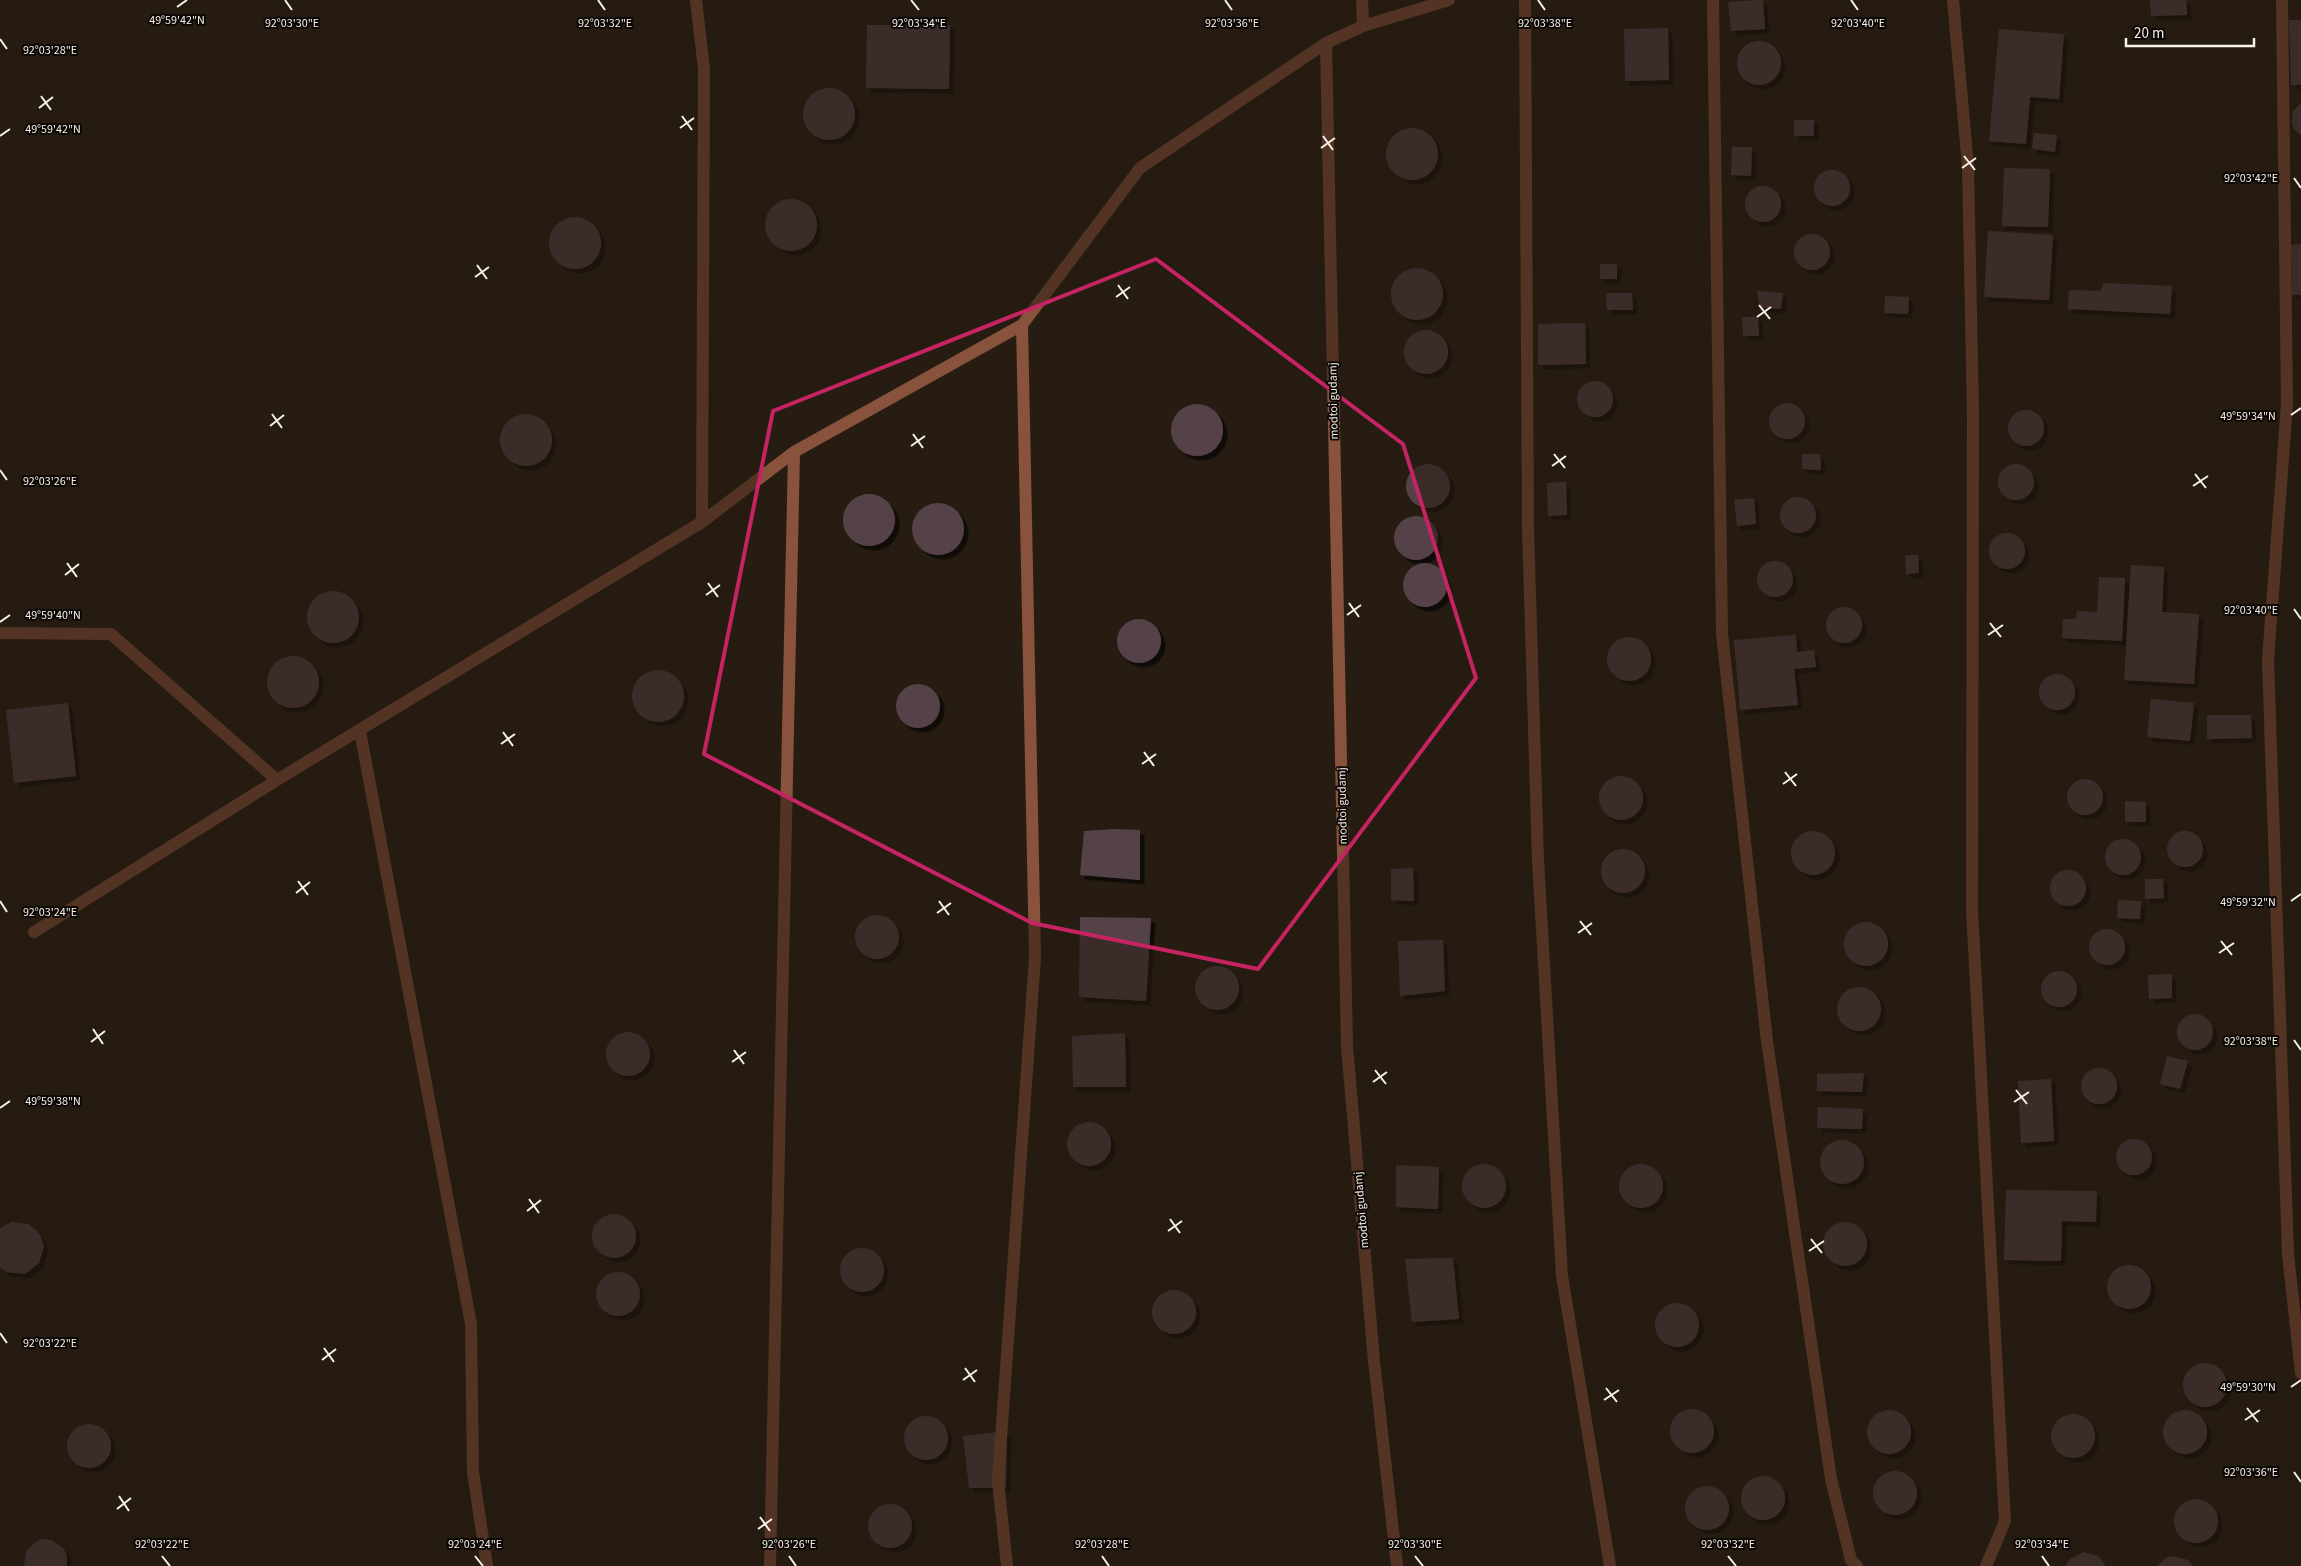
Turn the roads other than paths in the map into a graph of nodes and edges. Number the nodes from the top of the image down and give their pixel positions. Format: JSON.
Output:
{"nodes":[{"id":1,"x":696,"y":0,"type":"edge"},
{"id":2,"x":1362,"y":0,"type":"edge"},
{"id":3,"x":1449,"y":0,"type":"edge"},
{"id":4,"x":1525,"y":0,"type":"edge"},
{"id":5,"x":1714,"y":0,"type":"edge"},
{"id":6,"x":1953,"y":0,"type":"edge"},
{"id":7,"x":2282,"y":0,"type":"edge"},
{"id":8,"x":1363,"y":26,"type":"junction"},
{"id":9,"x":1326,"y":43,"type":"junction"},
{"id":10,"x":1022,"y":325,"type":"junction"},
{"id":11,"x":794,"y":452,"type":"junction"},
{"id":12,"x":702,"y":522,"type":"junction"},
{"id":13,"x":0,"y":632,"type":"edge"},
{"id":14,"x":360,"y":730,"type":"junction"},
{"id":15,"x":277,"y":780,"type":"junction"},
{"id":16,"x":34,"y":932,"type":"dead end"},
{"id":17,"x":2301,"y":1373,"type":"edge"},
{"id":18,"x":487,"y":1566,"type":"edge"},
{"id":19,"x":770,"y":1566,"type":"edge"},
{"id":20,"x":1007,"y":1566,"type":"edge"},
{"id":21,"x":1397,"y":1566,"type":"edge"},
{"id":22,"x":1610,"y":1566,"type":"edge"},
{"id":23,"x":1857,"y":1566,"type":"edge"},
{"id":24,"x":1986,"y":1566,"type":"edge"}],
"edges":[{"from":1,"to":12,"type":"street"},
{"from":2,"to":8,"type":"street"},
{"from":3,"to":8,"type":"street"},
{"from":4,"to":22,"type":"street"},
{"from":5,"to":23,"type":"street"},
{"from":6,"to":24,"type":"street"},
{"from":7,"to":17,"type":"street"},
{"from":8,"to":9,"type":"street"},
{"from":9,"to":10,"type":"street"},
{"from":9,"to":21,"type":"street","name":"modtoi gudamj"},
{"from":10,"to":11,"type":"street"},
{"from":10,"to":20,"type":"street"},
{"from":11,"to":12,"type":"street"},
{"from":11,"to":19,"type":"street"},
{"from":12,"to":14,"type":"street"},
{"from":13,"to":15,"type":"street"},
{"from":14,"to":15,"type":"street"},
{"from":14,"to":18,"type":"street"},
{"from":15,"to":16,"type":"street"}]}
